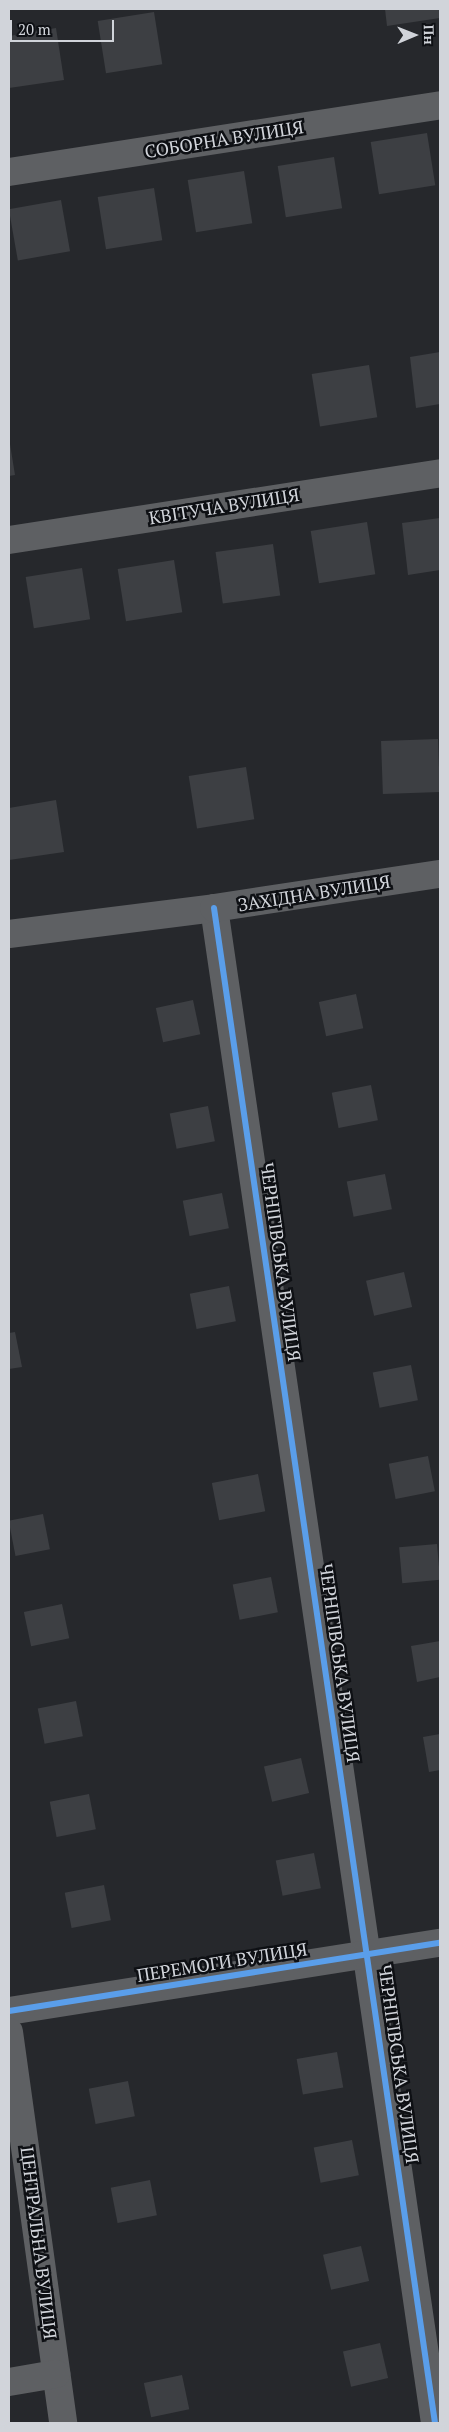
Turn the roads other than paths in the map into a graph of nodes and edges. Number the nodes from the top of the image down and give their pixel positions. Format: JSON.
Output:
{"nodes":[{"id":1,"x":440,"y":105,"type":"edge"},
{"id":2,"x":9,"y":172,"type":"edge"},
{"id":3,"x":440,"y":473,"type":"edge"},
{"id":4,"x":9,"y":540,"type":"edge"},
{"id":5,"x":440,"y":874,"type":"edge"},
{"id":6,"x":214,"y":908,"type":"junction"},
{"id":7,"x":9,"y":934,"type":"edge"},
{"id":8,"x":440,"y":1943,"type":"edge"},
{"id":9,"x":368,"y":1954,"type":"junction"},
{"id":10,"x":9,"y":2011,"type":"edge"},
{"id":11,"x":9,"y":2032,"type":"edge"},
{"id":12,"x":56,"y":2374,"type":"junction"},
{"id":13,"x":9,"y":2382,"type":"edge"},
{"id":14,"x":64,"y":2423,"type":"edge"},
{"id":15,"x":435,"y":2423,"type":"edge"}],
"edges":[{"from":1,"to":2,"type":"street","name":"СОБОРНА ВУЛИЦЯ"},
{"from":3,"to":4,"type":"street","name":"КВІТУЧА ВУЛИЦЯ"},
{"from":5,"to":6,"type":"street","name":"ЗАХІДНА ВУЛИЦЯ"},
{"from":6,"to":7,"type":"street","name":"ЗАХІДНА ВУЛИЦЯ"},
{"from":6,"to":9,"type":"street","name":"ЧЕРНІГІВСЬКА ВУЛИЦЯ"},
{"from":8,"to":9,"type":"street","name":"ПЕРЕМОГИ ВУЛИЦЯ"},
{"from":9,"to":10,"type":"street","name":"ПЕРЕМОГИ ВУЛИЦЯ"},
{"from":9,"to":15,"type":"street","name":"ЧЕРНІГІВСЬКА ВУЛИЦЯ"},
{"from":11,"to":12,"type":"street","name":"ЦЕНТРАЛЬНА ВУЛИЦЯ"},
{"from":12,"to":13,"type":"street"},
{"from":12,"to":14,"type":"street","name":"ЦЕНТРАЛЬНА ВУЛИЦЯ"}]}
